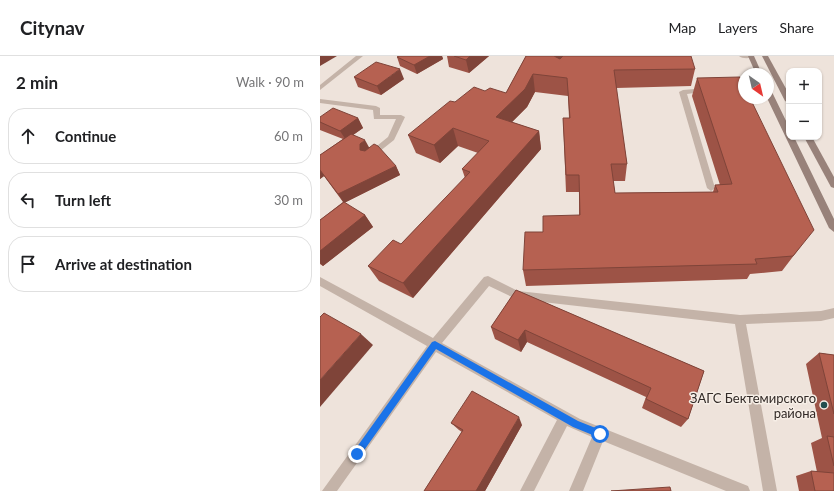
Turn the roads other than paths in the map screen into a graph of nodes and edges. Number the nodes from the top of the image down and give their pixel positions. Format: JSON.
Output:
{"nodes":[{"id":1,"x":360,"y":56,"type":"edge"},
{"id":2,"x":742,"y":56,"type":"edge"},
{"id":3,"x":751,"y":56,"type":"edge"},
{"id":4,"x":765,"y":56,"type":"edge"},
{"id":5,"x":756,"y":68,"type":"edge"},
{"id":6,"x":320,"y":88,"type":"edge"},
{"id":7,"x":713,"y":90,"type":"edge"},
{"id":8,"x":786,"y":95,"type":"edge"},
{"id":9,"x":320,"y":101,"type":"edge"},
{"id":10,"x":774,"y":104,"type":"edge"},
{"id":11,"x":786,"y":130,"type":"edge"},
{"id":12,"x":791,"y":140,"type":"edge"},
{"id":13,"x":810,"y":140,"type":"edge"},
{"id":14,"x":369,"y":156,"type":"edge"},
{"id":15,"x":834,"y":185,"type":"edge"},
{"id":16,"x":711,"y":188,"type":"dead end"},
{"id":17,"x":834,"y":228,"type":"edge"},
{"id":18,"x":320,"y":281,"type":"edge"},
{"id":19,"x":834,"y":313,"type":"edge"},
{"id":20,"x":740,"y":320,"type":"junction"},
{"id":21,"x":435,"y":344,"type":"junction"},
{"id":22,"x":566,"y":418,"type":"junction"},
{"id":23,"x":600,"y":434,"type":"junction"},
{"id":24,"x":329,"y":491,"type":"edge"},
{"id":25,"x":527,"y":491,"type":"edge"},
{"id":26,"x":576,"y":491,"type":"edge"},
{"id":27,"x":743,"y":491,"type":"edge"},
{"id":28,"x":770,"y":491,"type":"edge"}],
"edges":[{"from":1,"to":6,"type":"street"},
{"from":2,"to":3,"type":"street"},
{"from":3,"to":5,"type":"main road"},
{"from":4,"to":8,"type":"main road"},
{"from":7,"to":16,"type":"street"},
{"from":9,"to":14,"type":"street"},
{"from":10,"to":11,"type":"main road"},
{"from":12,"to":17,"type":"main road"},
{"from":13,"to":15,"type":"main road"},
{"from":18,"to":21,"type":"street"},
{"from":19,"to":20,"type":"street"},
{"from":20,"to":21,"type":"street"},
{"from":20,"to":28,"type":"street"},
{"from":21,"to":22,"type":"street"},
{"from":21,"to":24,"type":"street"},
{"from":22,"to":23,"type":"street"},
{"from":22,"to":25,"type":"street"},
{"from":23,"to":26,"type":"street"},
{"from":23,"to":27,"type":"street"}]}
